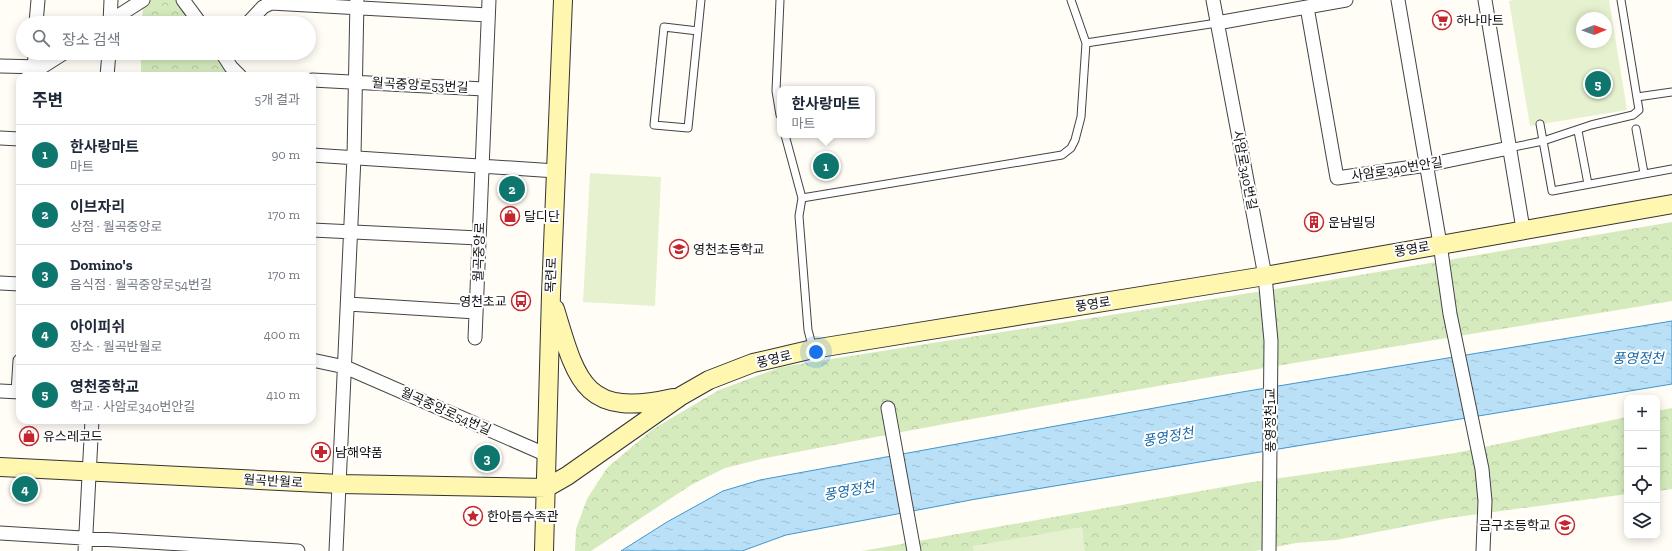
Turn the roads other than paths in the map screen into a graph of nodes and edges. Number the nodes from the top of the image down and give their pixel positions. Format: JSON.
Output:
{"nodes":[{"id":1,"x":38,"y":0,"type":"edge"},
{"id":2,"x":111,"y":0,"type":"edge"},
{"id":3,"x":143,"y":0,"type":"edge"},
{"id":4,"x":183,"y":0,"type":"edge"},
{"id":5,"x":489,"y":0,"type":"edge"},
{"id":6,"x":563,"y":0,"type":"edge"},
{"id":7,"x":701,"y":0,"type":"edge"},
{"id":8,"x":774,"y":0,"type":"edge"},
{"id":9,"x":780,"y":0,"type":"edge"},
{"id":10,"x":1071,"y":0,"type":"edge"},
{"id":11,"x":1213,"y":0,"type":"edge"},
{"id":12,"x":1346,"y":0,"type":"edge"},
{"id":13,"x":1398,"y":0,"type":"edge"},
{"id":14,"x":1486,"y":0,"type":"edge"},
{"id":15,"x":1621,"y":0,"type":"edge"},
{"id":16,"x":357,"y":5,"type":"edge"},
{"id":17,"x":1308,"y":7,"type":"junction"},
{"id":18,"x":488,"y":15,"type":"junction"},
{"id":19,"x":37,"y":16,"type":"edge"},
{"id":20,"x":110,"y":16,"type":"edge"},
{"id":21,"x":118,"y":16,"type":"edge"},
{"id":22,"x":195,"y":16,"type":"edge"},
{"id":23,"x":254,"y":16,"type":"edge"},
{"id":24,"x":1217,"y":23,"type":"junction"},
{"id":25,"x":698,"y":31,"type":"junction"},
{"id":26,"x":1086,"y":44,"type":"junction"},
{"id":27,"x":35,"y":60,"type":"edge"},
{"id":28,"x":53,"y":60,"type":"edge"},
{"id":29,"x":108,"y":60,"type":"edge"},
{"id":30,"x":226,"y":60,"type":"edge"},
{"id":31,"x":0,"y":66,"type":"edge"},
{"id":32,"x":34,"y":72,"type":"edge"},
{"id":33,"x":108,"y":72,"type":"edge"},
{"id":34,"x":236,"y":72,"type":"edge"},
{"id":35,"x":316,"y":80,"type":"edge"},
{"id":36,"x":356,"y":82,"type":"junction"},
{"id":37,"x":484,"y":89,"type":"junction"},
{"id":38,"x":1672,"y":92,"type":"edge"},
{"id":39,"x":777,"y":97,"type":"edge"},
{"id":40,"x":1637,"y":97,"type":"junction"},
{"id":41,"x":1540,"y":124,"type":"dead end"},
{"id":42,"x":1636,"y":129,"type":"dead end"},
{"id":43,"x":1578,"y":131,"type":"junction"},
{"id":44,"x":0,"y":138,"type":"edge"},
{"id":45,"x":786,"y":138,"type":"edge"},
{"id":46,"x":16,"y":139,"type":"edge"},
{"id":47,"x":1543,"y":141,"type":"junction"},
{"id":48,"x":1509,"y":148,"type":"junction"},
{"id":49,"x":316,"y":155,"type":"edge"},
{"id":50,"x":354,"y":157,"type":"junction"},
{"id":51,"x":1427,"y":165,"type":"junction"},
{"id":52,"x":482,"y":166,"type":"junction"},
{"id":53,"x":1672,"y":169,"type":"edge"},
{"id":54,"x":556,"y":171,"type":"junction"},
{"id":55,"x":1644,"y":173,"type":"junction"},
{"id":56,"x":1588,"y":184,"type":"junction"},
{"id":57,"x":802,"y":198,"type":"junction"},
{"id":58,"x":1672,"y":204,"type":"edge"},
{"id":59,"x":1523,"y":229,"type":"junction"},
{"id":60,"x":316,"y":230,"type":"edge"},
{"id":61,"x":351,"y":232,"type":"junction"},
{"id":62,"x":480,"y":238,"type":"junction"},
{"id":63,"x":1440,"y":244,"type":"junction"},
{"id":64,"x":1265,"y":276,"type":"junction"},
{"id":65,"x":0,"y":283,"type":"edge"},
{"id":66,"x":16,"y":284,"type":"edge"},
{"id":67,"x":551,"y":294,"type":"junction"},
{"id":68,"x":348,"y":304,"type":"junction"},
{"id":69,"x":476,"y":312,"type":"junction"},
{"id":70,"x":475,"y":338,"type":"dead end"},
{"id":71,"x":1271,"y":341,"type":"joint"},
{"id":72,"x":813,"y":348,"type":"junction"},
{"id":73,"x":316,"y":361,"type":"edge"},
{"id":74,"x":345,"y":367,"type":"junction"},
{"id":75,"x":0,"y":391,"type":"edge"},
{"id":76,"x":16,"y":392,"type":"edge"},
{"id":77,"x":681,"y":396,"type":"junction"},
{"id":78,"x":888,"y":408,"type":"dead end"},
{"id":79,"x":92,"y":424,"type":"edge"},
{"id":80,"x":547,"y":455,"type":"junction"},
{"id":81,"x":0,"y":467,"type":"edge"},
{"id":82,"x":91,"y":472,"type":"junction"},
{"id":83,"x":340,"y":484,"type":"junction"},
{"id":84,"x":546,"y":488,"type":"junction"},
{"id":85,"x":0,"y":533,"type":"edge"},
{"id":86,"x":85,"y":545,"type":"edge"},
{"id":87,"x":298,"y":551,"type":"edge"},
{"id":88,"x":336,"y":551,"type":"edge"},
{"id":89,"x":544,"y":551,"type":"edge"},
{"id":90,"x":914,"y":551,"type":"edge"},
{"id":91,"x":1269,"y":551,"type":"edge"},
{"id":92,"x":1483,"y":551,"type":"edge"}],
"edges":[{"from":1,"to":19,"type":"street"},
{"from":2,"to":20,"type":"street"},
{"from":3,"to":21,"type":"street"},
{"from":4,"to":22,"type":"street"},
{"from":5,"to":18,"type":"street","name":"월곡중앙로"},
{"from":6,"to":54,"type":"main road","name":"목련로"},
{"from":7,"to":25,"type":"lane"},
{"from":8,"to":9,"type":"lane"},
{"from":9,"to":39,"type":"lane"},
{"from":10,"to":26,"type":"lane"},
{"from":11,"to":24,"type":"street","name":"사암로340번길"},
{"from":12,"to":17,"type":"street"},
{"from":13,"to":51,"type":"street"},
{"from":14,"to":48,"type":"street"},
{"from":15,"to":40,"type":"lane"},
{"from":16,"to":18,"type":"street"},
{"from":16,"to":23,"type":"street"},
{"from":16,"to":36,"type":"street","name":"월곡중앙로53번길"},
{"from":17,"to":24,"type":"street"},
{"from":17,"to":51,"type":"street","name":"사암로340번안길"},
{"from":18,"to":37,"type":"street","name":"월곡중앙로"},
{"from":24,"to":26,"type":"lane"},
{"from":24,"to":64,"type":"street","name":"사암로340번길"},
{"from":25,"to":25,"type":"lane"},
{"from":26,"to":57,"type":"lane"},
{"from":27,"to":32,"type":"street"},
{"from":28,"to":32,"type":"street"},
{"from":29,"to":33,"type":"street"},
{"from":30,"to":34,"type":"street"},
{"from":31,"to":32,"type":"street"},
{"from":35,"to":36,"type":"street"},
{"from":36,"to":37,"type":"street","name":"월곡중앙로53번길"},
{"from":36,"to":50,"type":"street","name":"월곡중앙로53번길"},
{"from":37,"to":52,"type":"street","name":"월곡중앙로"},
{"from":38,"to":40,"type":"lane"},
{"from":40,"to":43,"type":"lane"},
{"from":41,"to":47,"type":"lane"},
{"from":42,"to":55,"type":"lane"},
{"from":43,"to":47,"type":"lane"},
{"from":43,"to":56,"type":"lane"},
{"from":44,"to":46,"type":"street"},
{"from":45,"to":57,"type":"lane"},
{"from":47,"to":48,"type":"lane"},
{"from":47,"to":56,"type":"lane"},
{"from":48,"to":51,"type":"street","name":"사암로340번안길"},
{"from":48,"to":59,"type":"street"},
{"from":49,"to":50,"type":"street"},
{"from":50,"to":52,"type":"street"},
{"from":50,"to":61,"type":"street"},
{"from":51,"to":63,"type":"street"},
{"from":52,"to":54,"type":"street"},
{"from":52,"to":62,"type":"street","name":"월곡중앙로"},
{"from":53,"to":55,"type":"lane"},
{"from":54,"to":67,"type":"main road","name":"목련로"},
{"from":55,"to":56,"type":"lane"},
{"from":57,"to":72,"type":"lane"},
{"from":58,"to":59,"type":"main road","name":"풍영로"},
{"from":59,"to":63,"type":"main road","name":"풍영로"},
{"from":60,"to":61,"type":"street"},
{"from":61,"to":62,"type":"street"},
{"from":61,"to":68,"type":"street"},
{"from":62,"to":69,"type":"street","name":"월곡중앙로"},
{"from":63,"to":64,"type":"main road","name":"풍영로"},
{"from":63,"to":92,"type":"street"},
{"from":64,"to":71,"type":"street","name":"사암로340번길"},
{"from":64,"to":72,"type":"main road","name":"풍영로"},
{"from":65,"to":66,"type":"street"},
{"from":67,"to":77,"type":"main road"},
{"from":67,"to":80,"type":"main road","name":"목련로"},
{"from":68,"to":69,"type":"street"},
{"from":68,"to":74,"type":"street"},
{"from":69,"to":70,"type":"street","name":"월곡중앙로"},
{"from":71,"to":91,"type":"street","name":"풍영정천1교"},
{"from":72,"to":77,"type":"main road","name":"풍영로"},
{"from":73,"to":74,"type":"street","name":"월곡중앙로54번길"},
{"from":74,"to":80,"type":"street","name":"월곡중앙로54번길"},
{"from":74,"to":83,"type":"street"},
{"from":75,"to":76,"type":"street"},
{"from":77,"to":84,"type":"main road","name":"풍영로"},
{"from":78,"to":90,"type":"street"},
{"from":79,"to":82,"type":"street"},
{"from":80,"to":84,"type":"main road","name":"목련로"},
{"from":81,"to":82,"type":"main road","name":"월곡반월로"},
{"from":82,"to":83,"type":"main road","name":"월곡반월로"},
{"from":82,"to":86,"type":"street"},
{"from":83,"to":84,"type":"main road","name":"월곡반월로"},
{"from":83,"to":88,"type":"street"},
{"from":84,"to":89,"type":"main road","name":"목련로"},
{"from":85,"to":86,"type":"street"},
{"from":86,"to":87,"type":"street"}]}
